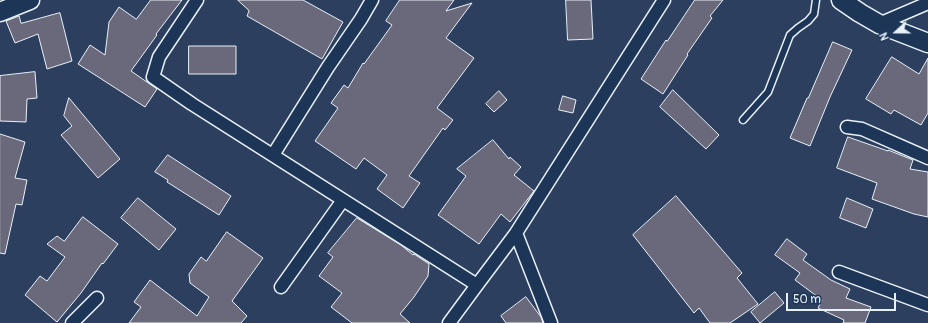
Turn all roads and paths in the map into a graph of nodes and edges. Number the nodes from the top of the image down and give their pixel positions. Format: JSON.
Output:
{"nodes":[{"id":1,"x":30,"y":0,"type":"edge"},
{"id":2,"x":196,"y":0,"type":"edge"},
{"id":3,"x":372,"y":0,"type":"edge"},
{"id":4,"x":664,"y":0,"type":"edge"},
{"id":5,"x":816,"y":0,"type":"edge"},
{"id":6,"x":841,"y":0,"type":"edge"},
{"id":7,"x":928,"y":3,"type":"edge"},
{"id":8,"x":0,"y":12,"type":"edge"},
{"id":9,"x":879,"y":24,"type":"junction"},
{"id":10,"x":928,"y":43,"type":"edge"},
{"id":11,"x":743,"y":120,"type":"dead end"},
{"id":12,"x":847,"y":127,"type":"dead end"},
{"id":13,"x":273,"y":155,"type":"junction"},
{"id":14,"x":928,"y":158,"type":"edge"},
{"id":15,"x":343,"y":200,"type":"junction"},
{"id":16,"x":516,"y":233,"type":"junction"},
{"id":17,"x":839,"y":272,"type":"dead end"},
{"id":18,"x":477,"y":285,"type":"junction"},
{"id":19,"x":281,"y":287,"type":"dead end"},
{"id":20,"x":97,"y":298,"type":"dead end"},
{"id":21,"x":928,"y":305,"type":"edge"},
{"id":22,"x":72,"y":323,"type":"edge"},
{"id":23,"x":450,"y":323,"type":"edge"},
{"id":24,"x":551,"y":323,"type":"edge"}],
"edges":[{"from":1,"to":8,"type":"street"},
{"from":2,"to":13,"type":"street"},
{"from":3,"to":13,"type":"street"},
{"from":4,"to":16,"type":"street"},
{"from":5,"to":11,"type":"lane"},
{"from":6,"to":9,"type":"street"},
{"from":7,"to":9,"type":"street"},
{"from":9,"to":10,"type":"street"},
{"from":12,"to":14,"type":"street"},
{"from":13,"to":15,"type":"street"},
{"from":15,"to":18,"type":"street"},
{"from":15,"to":19,"type":"street"},
{"from":16,"to":18,"type":"street"},
{"from":16,"to":24,"type":"street"},
{"from":17,"to":21,"type":"street"},
{"from":18,"to":23,"type":"street"},
{"from":20,"to":22,"type":"street"}]}
